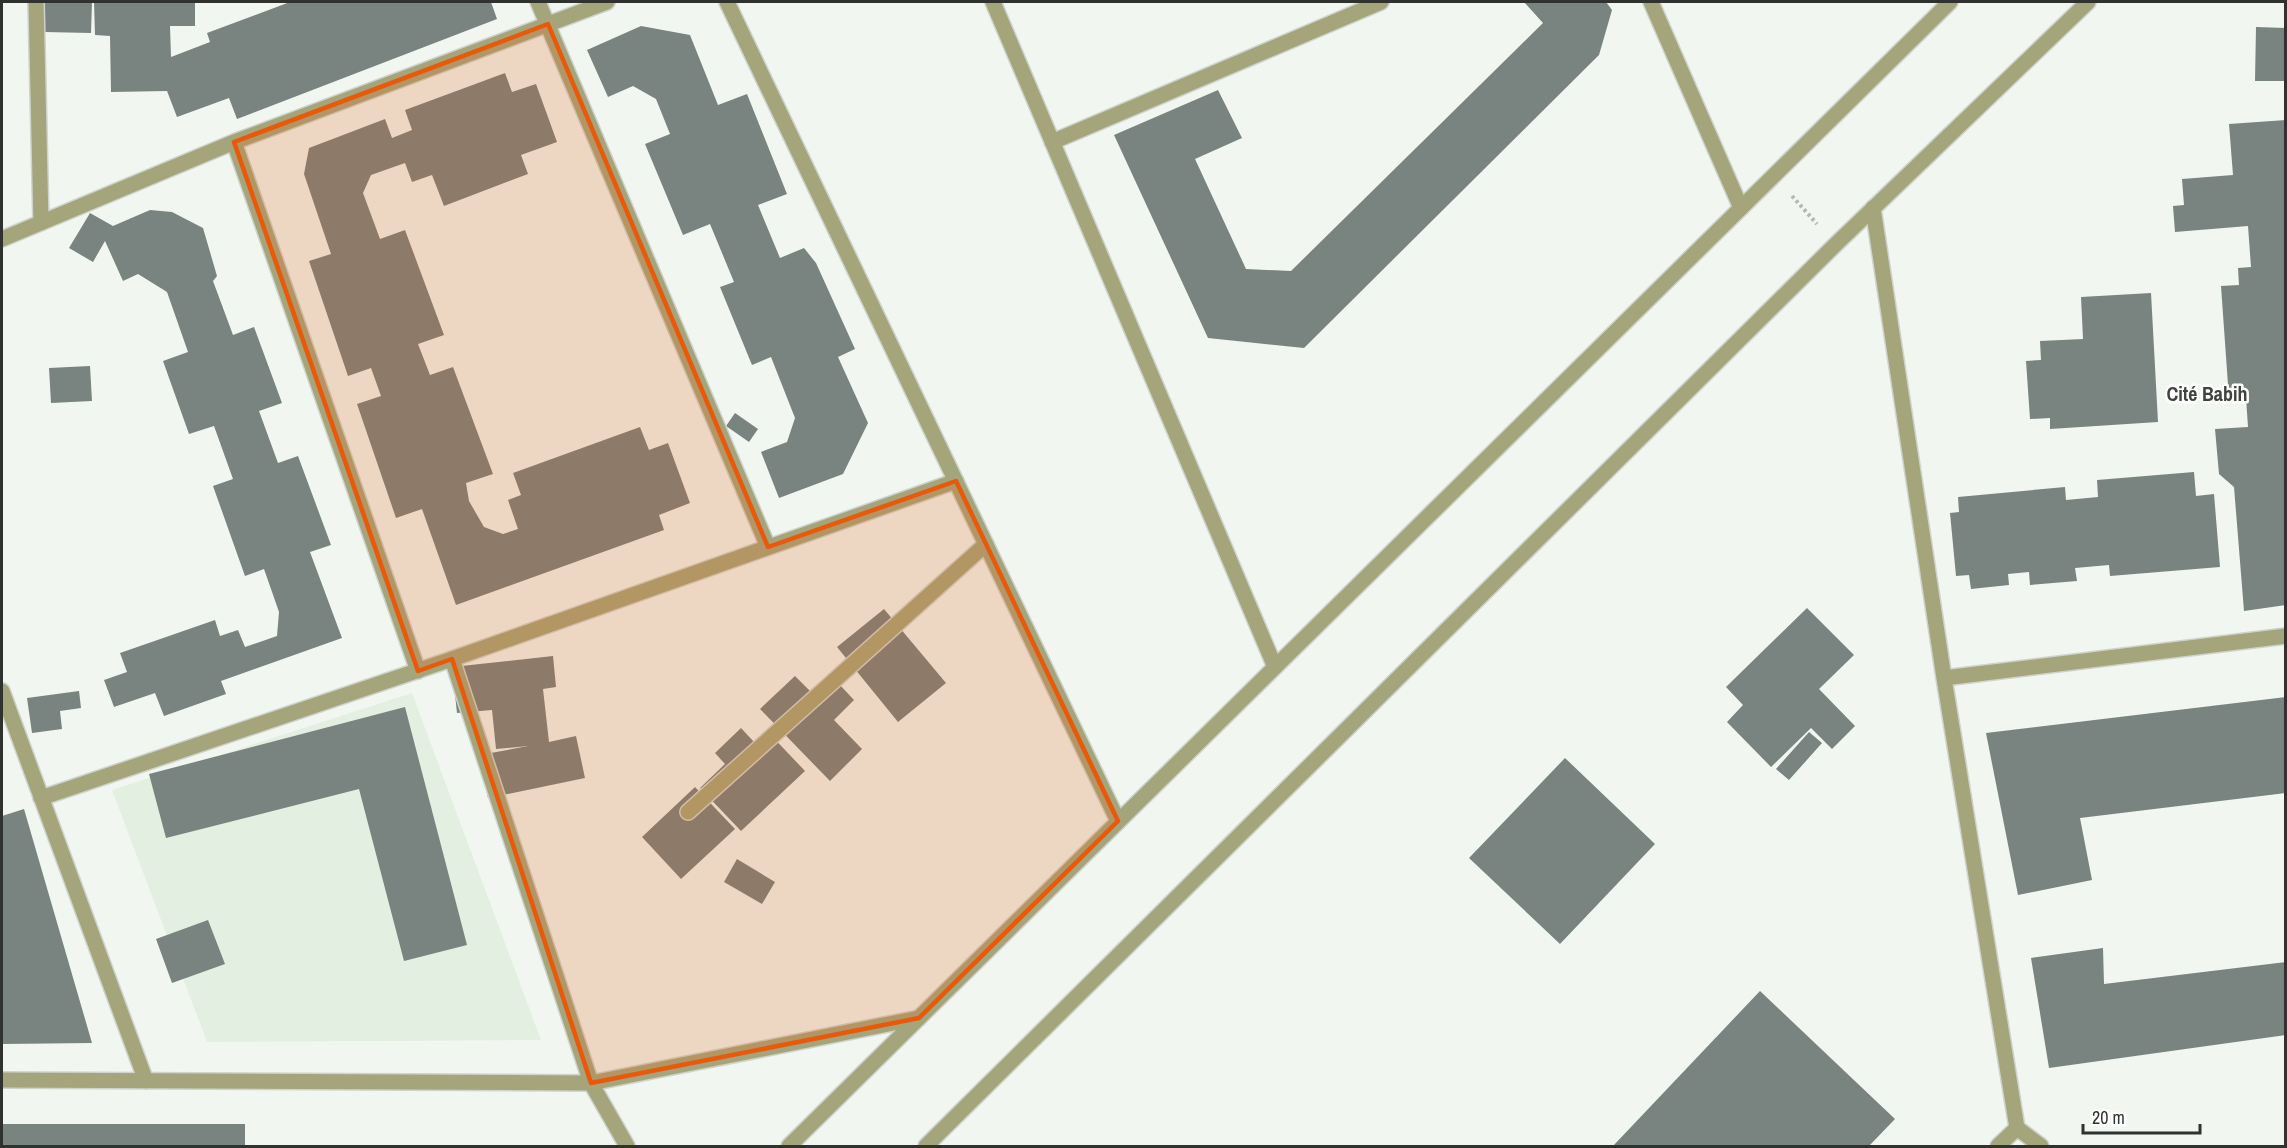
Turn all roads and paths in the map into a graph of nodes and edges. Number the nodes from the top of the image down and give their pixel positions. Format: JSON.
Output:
{"nodes":[{"id":1,"x":36,"y":2,"type":"edge"},
{"id":2,"x":538,"y":2,"type":"edge"},
{"id":3,"x":607,"y":2,"type":"edge"},
{"id":4,"x":728,"y":2,"type":"edge"},
{"id":5,"x":993,"y":2,"type":"edge"},
{"id":6,"x":1381,"y":2,"type":"edge"},
{"id":7,"x":1651,"y":2,"type":"edge"},
{"id":8,"x":1950,"y":2,"type":"edge"},
{"id":9,"x":2088,"y":2,"type":"edge"},
{"id":10,"x":548,"y":24,"type":"junction"},
{"id":11,"x":234,"y":142,"type":"junction"},
{"id":12,"x":1053,"y":142,"type":"junction"},
{"id":13,"x":1774,"y":176,"type":"junction"},
{"id":14,"x":1741,"y":208,"type":"junction"},
{"id":15,"x":1874,"y":208,"type":"junction"},
{"id":16,"x":41,"y":223,"type":"junction"},
{"id":17,"x":2,"y":239,"type":"edge"},
{"id":18,"x":1835,"y":245,"type":"junction"},
{"id":19,"x":956,"y":481,"type":"junction"},
{"id":20,"x":986,"y":544,"type":"junction"},
{"id":21,"x":768,"y":547,"type":"junction"},
{"id":22,"x":2286,"y":636,"type":"edge"},
{"id":23,"x":452,"y":659,"type":"junction"},
{"id":24,"x":1275,"y":667,"type":"junction"},
{"id":25,"x":418,"y":671,"type":"junction"},
{"id":26,"x":1944,"y":678,"type":"junction"},
{"id":27,"x":2,"y":691,"type":"edge"},
{"id":28,"x":41,"y":798,"type":"junction"},
{"id":29,"x":688,"y":812,"type":"dead end"},
{"id":30,"x":1118,"y":821,"type":"junction"},
{"id":31,"x":919,"y":1018,"type":"junction"},
{"id":32,"x":2,"y":1080,"type":"edge"},
{"id":33,"x":146,"y":1081,"type":"junction"},
{"id":34,"x":591,"y":1083,"type":"junction"},
{"id":35,"x":2017,"y":1128,"type":"junction"},
{"id":36,"x":627,"y":1146,"type":"edge"},
{"id":37,"x":789,"y":1146,"type":"edge"},
{"id":38,"x":926,"y":1146,"type":"edge"},
{"id":39,"x":1998,"y":1146,"type":"edge"},
{"id":40,"x":2041,"y":1146,"type":"edge"}],
"edges":[{"from":1,"to":16,"type":"street"},
{"from":2,"to":10,"type":"street"},
{"from":3,"to":10,"type":"street"},
{"from":4,"to":19,"type":"street"},
{"from":5,"to":12,"type":"street"},
{"from":6,"to":12,"type":"street"},
{"from":7,"to":14,"type":"street"},
{"from":8,"to":13,"type":"street"},
{"from":9,"to":15,"type":"street"},
{"from":10,"to":11,"type":"street"},
{"from":10,"to":21,"type":"street"},
{"from":11,"to":16,"type":"street"},
{"from":11,"to":25,"type":"street"},
{"from":12,"to":24,"type":"street"},
{"from":13,"to":14,"type":"street"},
{"from":13,"to":18,"type":"path"},
{"from":14,"to":24,"type":"street"},
{"from":15,"to":18,"type":"street"},
{"from":15,"to":26,"type":"street"},
{"from":16,"to":17,"type":"street"},
{"from":18,"to":38,"type":"street"},
{"from":19,"to":20,"type":"street"},
{"from":19,"to":21,"type":"street"},
{"from":20,"to":29,"type":"street"},
{"from":20,"to":30,"type":"street"},
{"from":21,"to":23,"type":"street"},
{"from":22,"to":26,"type":"street"},
{"from":23,"to":25,"type":"street"},
{"from":23,"to":34,"type":"street"},
{"from":24,"to":30,"type":"street"},
{"from":25,"to":28,"type":"street"},
{"from":26,"to":35,"type":"street"},
{"from":27,"to":28,"type":"street"},
{"from":28,"to":33,"type":"street"},
{"from":30,"to":31,"type":"street"},
{"from":31,"to":34,"type":"street"},
{"from":31,"to":37,"type":"street"},
{"from":32,"to":33,"type":"street"},
{"from":33,"to":34,"type":"street"},
{"from":34,"to":36,"type":"street"},
{"from":35,"to":39,"type":"street"},
{"from":35,"to":40,"type":"street"}]}
